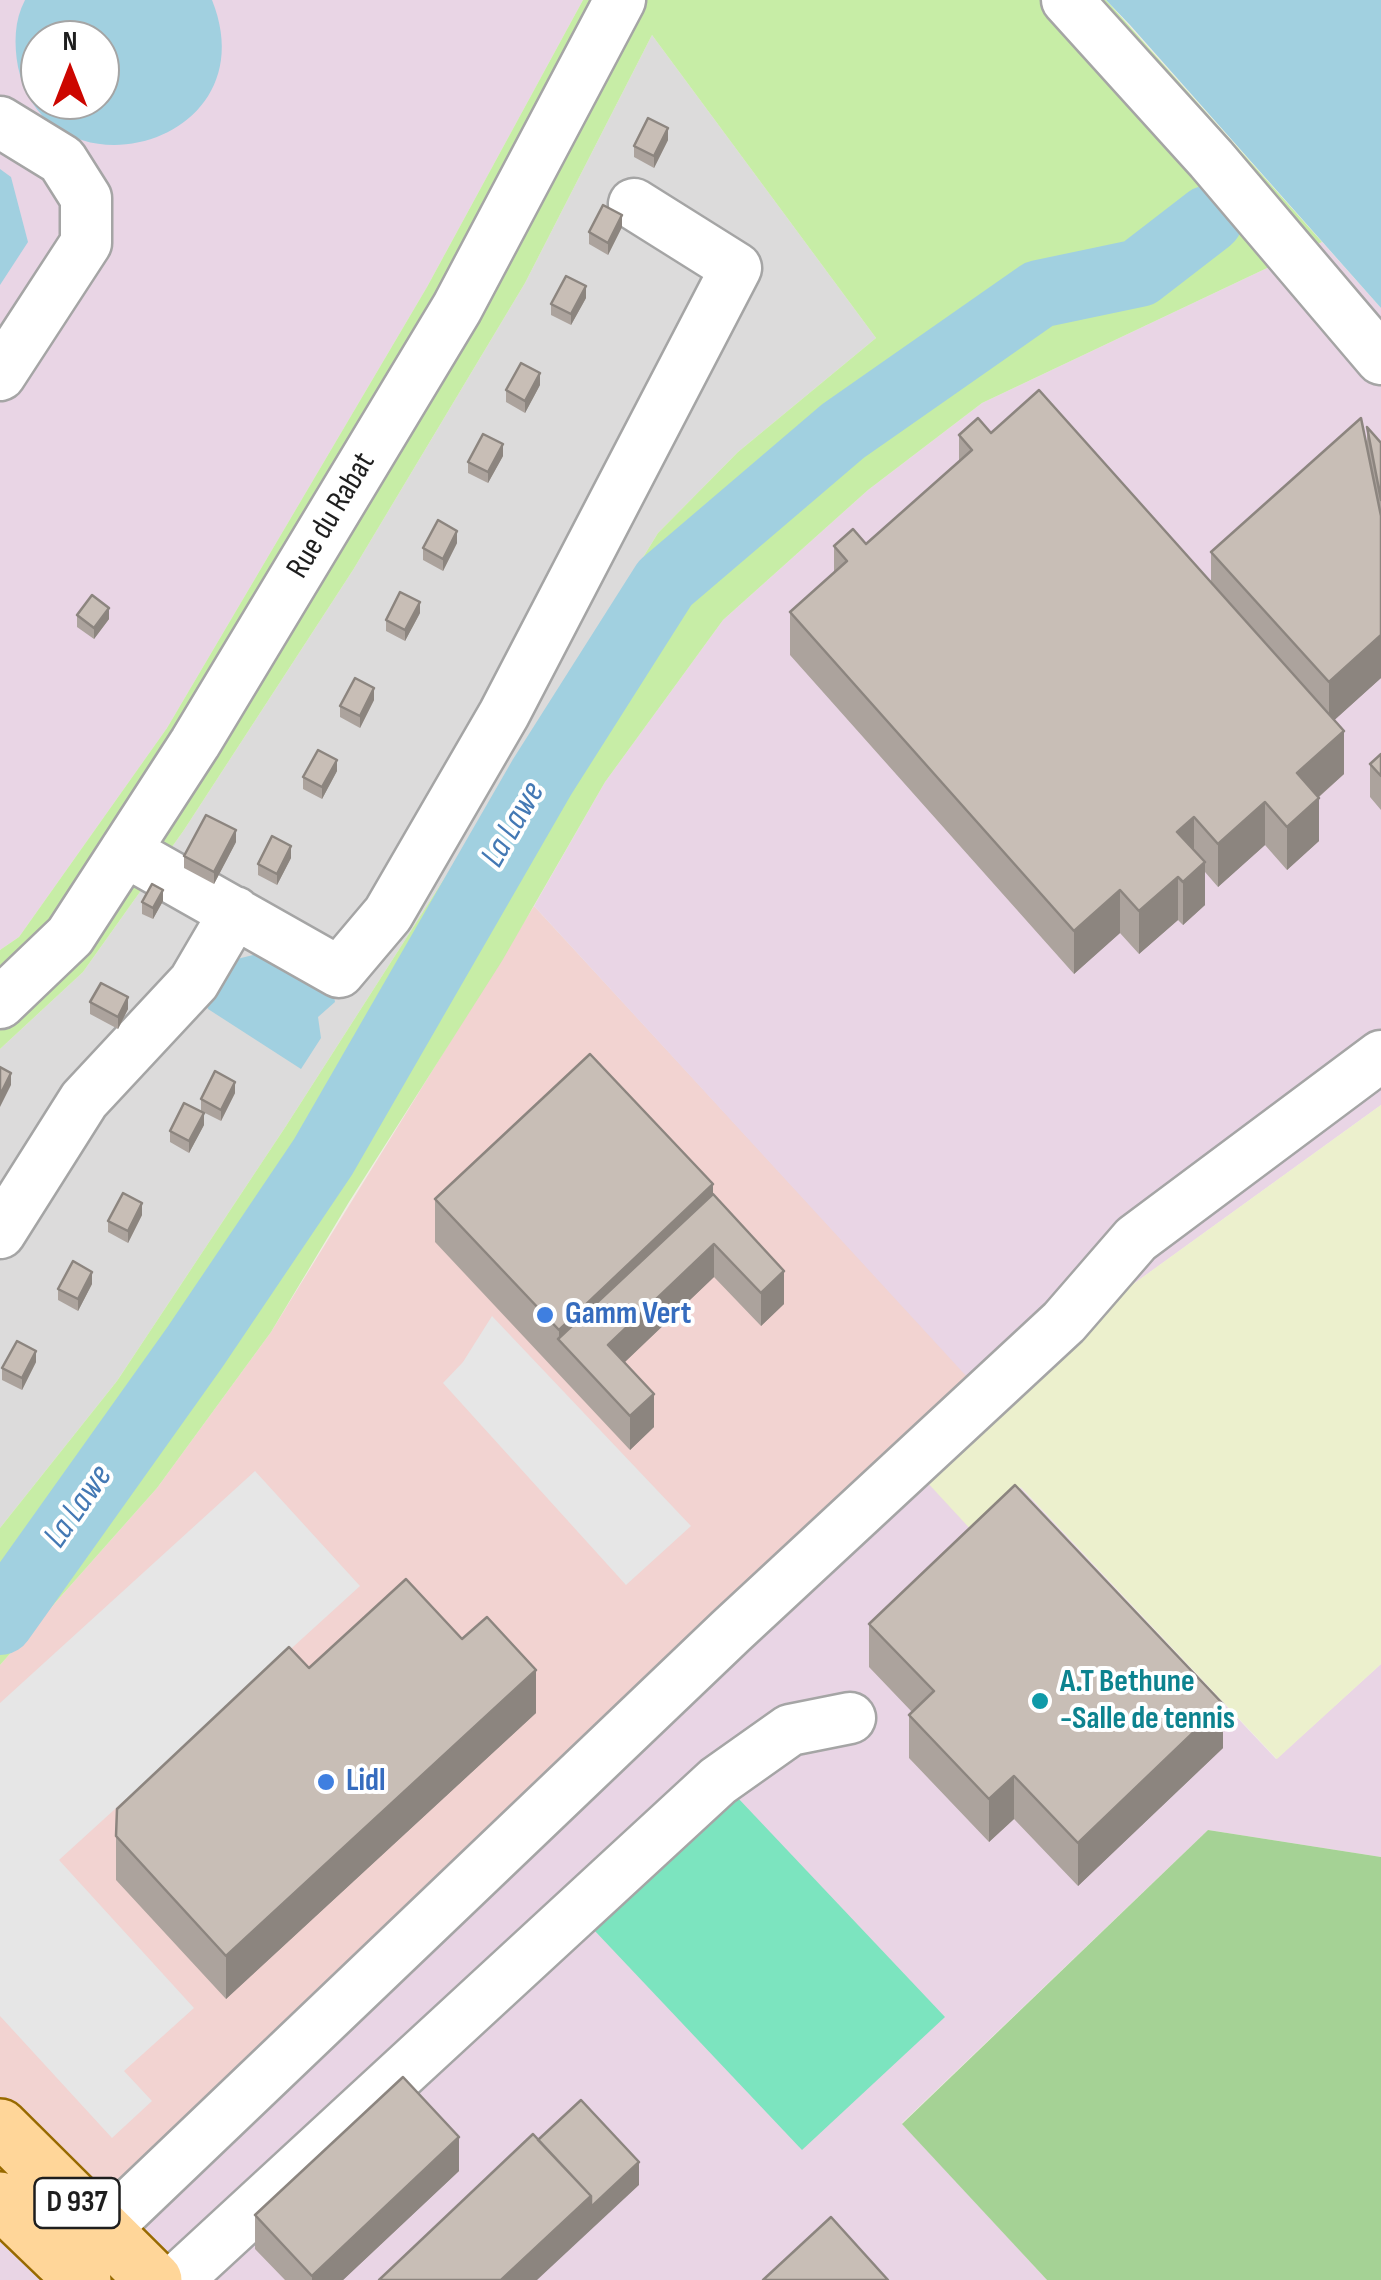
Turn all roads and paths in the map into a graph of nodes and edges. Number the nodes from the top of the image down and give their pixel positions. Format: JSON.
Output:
{"nodes":[{"id":1,"x":620,"y":0,"type":"edge"},
{"id":2,"x":1067,"y":0,"type":"edge"},
{"id":3,"x":0,"y":122,"type":"edge"},
{"id":4,"x":634,"y":204,"type":"dead end"},
{"id":5,"x":1381,"y":359,"type":"edge"},
{"id":6,"x":0,"y":375,"type":"edge"},
{"id":7,"x":125,"y":850,"type":"junction"},
{"id":8,"x":235,"y":912,"type":"junction"},
{"id":9,"x":0,"y":1003,"type":"edge"},
{"id":10,"x":1381,"y":1056,"type":"edge"},
{"id":11,"x":0,"y":1233,"type":"edge"},
{"id":12,"x":850,"y":1718,"type":"dead end"},
{"id":13,"x":0,"y":2127,"type":"edge"},
{"id":14,"x":0,"y":2200,"type":"edge"},
{"id":15,"x":104,"y":2230,"type":"junction"},
{"id":16,"x":82,"y":2280,"type":"edge"},
{"id":17,"x":154,"y":2280,"type":"edge"},
{"id":18,"x":176,"y":2280,"type":"edge"}],
"edges":[{"from":1,"to":7,"type":"street","name":"Rue du Rabat"},
{"from":2,"to":5,"type":"street"},
{"from":3,"to":6,"type":"street"},
{"from":4,"to":8,"type":"street"},
{"from":7,"to":8,"type":"street"},
{"from":7,"to":9,"type":"street","name":"Rue du Rabat"},
{"from":8,"to":11,"type":"street"},
{"from":10,"to":15,"type":"street"},
{"from":12,"to":18,"type":"street"},
{"from":13,"to":15,"type":"main road","number":"D 937"},
{"from":14,"to":16,"type":"main road","number":"D 937"},
{"from":15,"to":17,"type":"main road","number":"D 937"}]}
